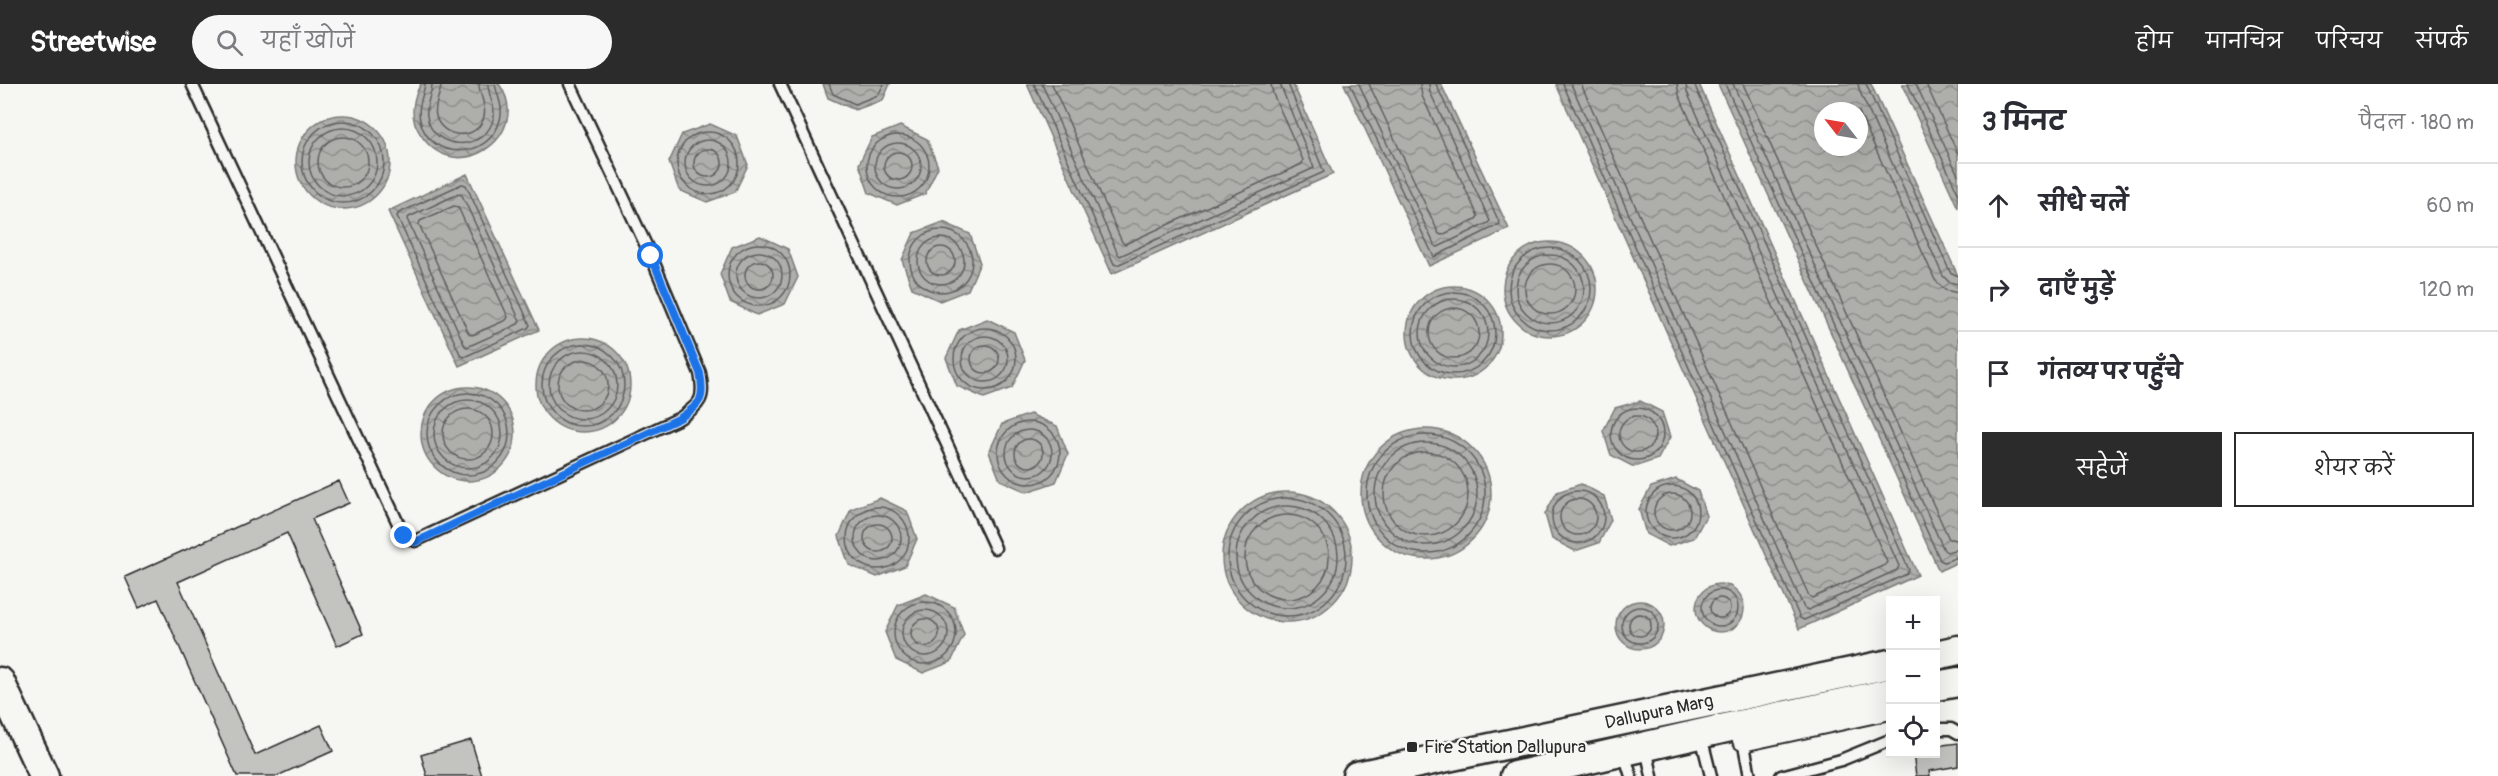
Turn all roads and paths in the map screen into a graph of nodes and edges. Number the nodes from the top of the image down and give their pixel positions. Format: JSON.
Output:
{"nodes":[{"id":1,"x":192,"y":84,"type":"edge"},
{"id":2,"x":570,"y":84,"type":"edge"},
{"id":3,"x":780,"y":84,"type":"edge"},
{"id":4,"x":995,"y":548,"type":"dead end"},
{"id":5,"x":1958,"y":650,"type":"edge"},
{"id":6,"x":1940,"y":654,"type":"edge"},
{"id":7,"x":1886,"y":665,"type":"edge"},
{"id":8,"x":1958,"y":682,"type":"edge"},
{"id":9,"x":1940,"y":685,"type":"edge"},
{"id":10,"x":2,"y":693,"type":"edge"},
{"id":11,"x":1886,"y":694,"type":"edge"},
{"id":12,"x":1958,"y":696,"type":"edge"},
{"id":13,"x":1940,"y":699,"type":"edge"},
{"id":14,"x":1886,"y":710,"type":"edge"},
{"id":15,"x":1940,"y":729,"type":"edge"},
{"id":16,"x":1742,"y":732,"type":"junction"},
{"id":17,"x":1958,"y":733,"type":"edge"},
{"id":18,"x":1700,"y":734,"type":"junction"},
{"id":19,"x":1886,"y":742,"type":"edge"},
{"id":20,"x":1634,"y":758,"type":"edge"},
{"id":21,"x":1579,"y":769,"type":"edge"},
{"id":22,"x":1521,"y":775,"type":"edge"},
{"id":23,"x":44,"y":776,"type":"edge"},
{"id":24,"x":1357,"y":776,"type":"edge"},
{"id":25,"x":1652,"y":776,"type":"edge"},
{"id":26,"x":1711,"y":776,"type":"edge"},
{"id":27,"x":1750,"y":776,"type":"edge"},
{"id":28,"x":1781,"y":776,"type":"edge"}],
"edges":[{"from":1,"to":2,"type":"lane"},
{"from":3,"to":4,"type":"lane"},
{"from":5,"to":6,"type":"main road"},
{"from":7,"to":24,"type":"main road","name":"Dallupura Marg"},
{"from":8,"to":9,"type":"main road"},
{"from":10,"to":23,"type":"main road"},
{"from":11,"to":16,"type":"main road","name":"Dallupura Marg"},
{"from":12,"to":13,"type":"street"},
{"from":14,"to":16,"type":"street"},
{"from":15,"to":17,"type":"lane"},
{"from":16,"to":18,"type":"main road","name":"Dallupura Marg"},
{"from":16,"to":27,"type":"lane"},
{"from":18,"to":20,"type":"main road","name":"Dallupura Marg"},
{"from":18,"to":26,"type":"lane"},
{"from":19,"to":28,"type":"lane"},
{"from":20,"to":21,"type":"main road","name":"Dallupura Marg"},
{"from":20,"to":25,"type":"lane"},
{"from":21,"to":22,"type":"main road","name":"Dallupura Marg"}]}
